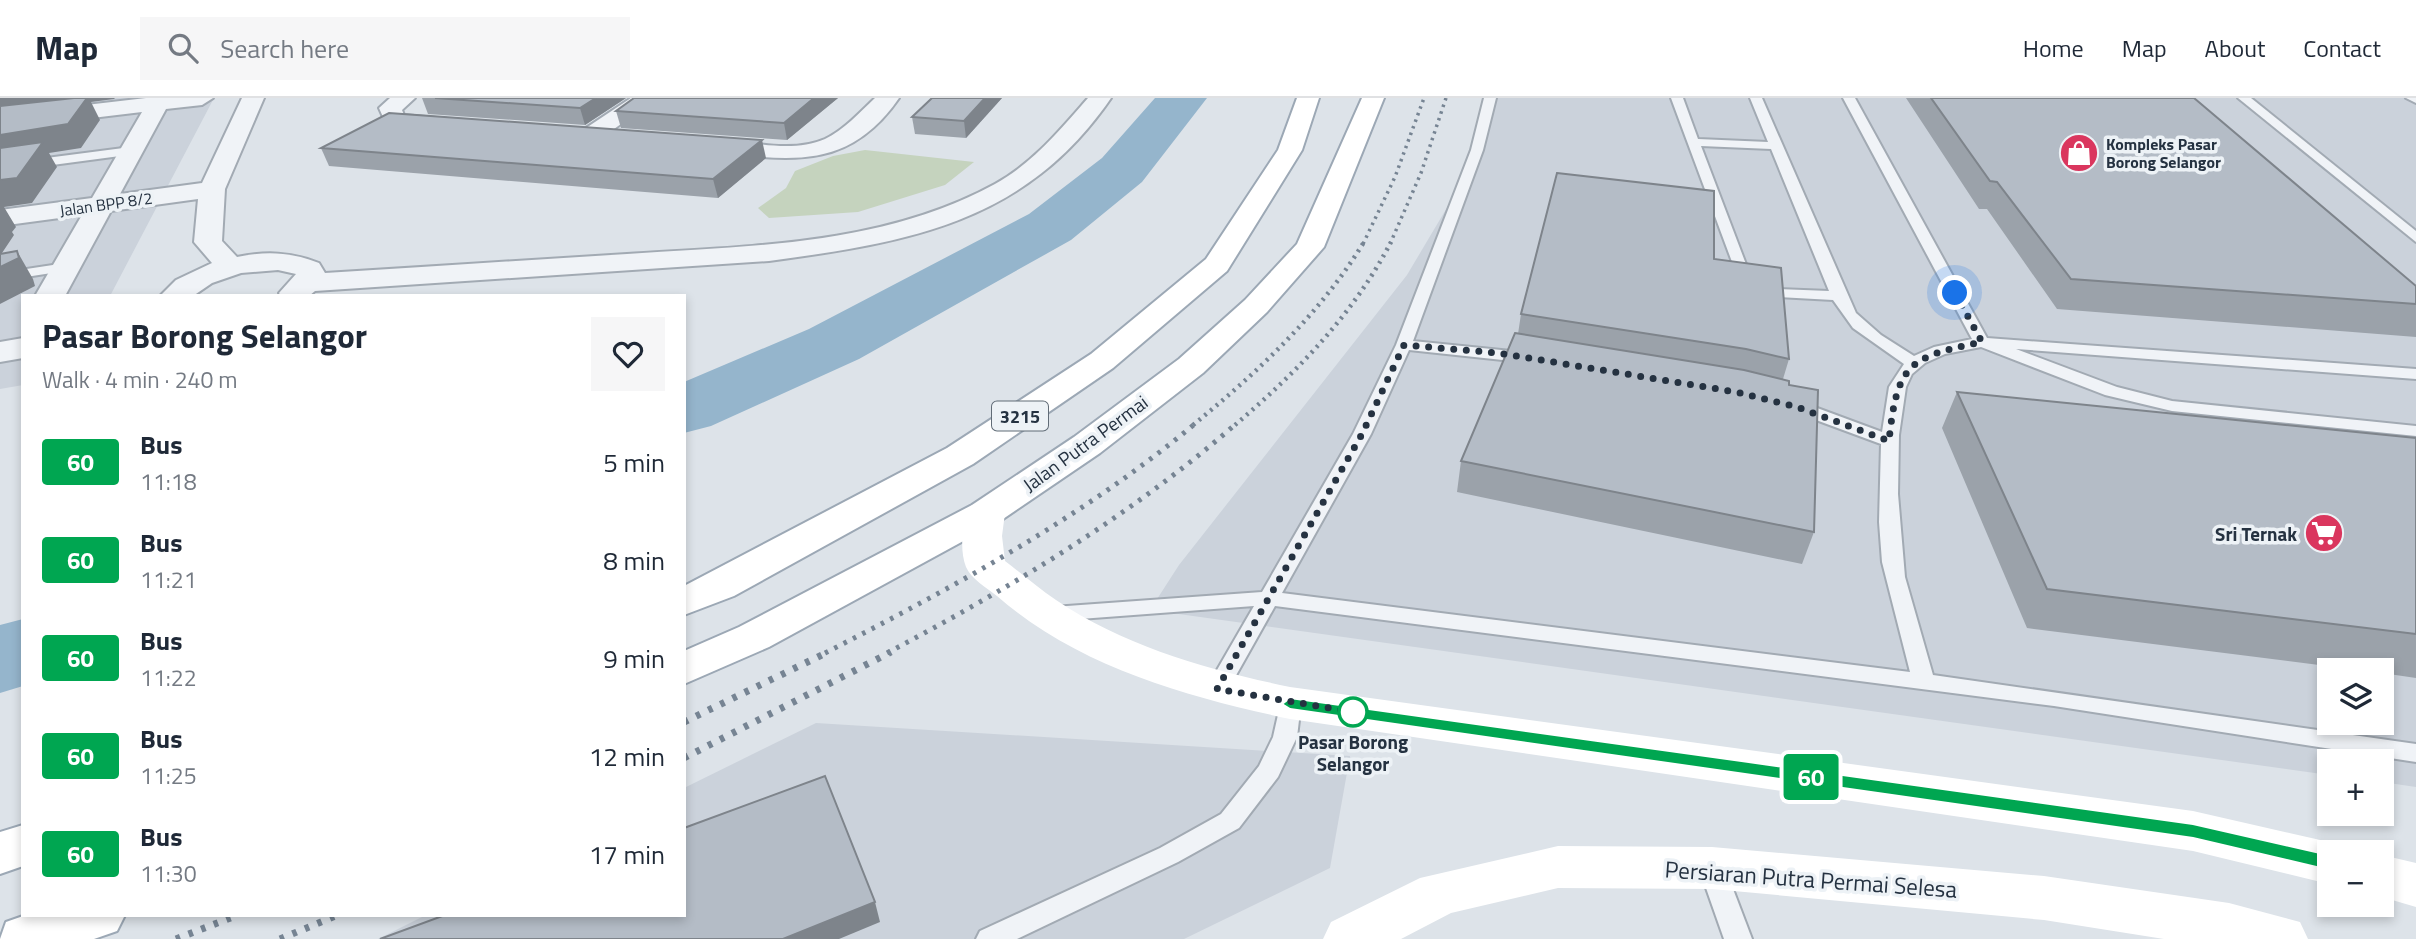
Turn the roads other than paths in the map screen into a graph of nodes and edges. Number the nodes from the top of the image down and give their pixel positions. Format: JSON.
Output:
{"nodes":[{"id":1,"x":202,"y":98,"type":"edge"},
{"id":2,"x":253,"y":98,"type":"edge"},
{"id":3,"x":404,"y":98,"type":"edge"},
{"id":4,"x":646,"y":98,"type":"edge"},
{"id":5,"x":888,"y":98,"type":"edge"},
{"id":6,"x":1100,"y":98,"type":"edge"},
{"id":7,"x":1308,"y":98,"type":"edge"},
{"id":8,"x":1373,"y":98,"type":"edge"},
{"id":9,"x":1490,"y":98,"type":"edge"},
{"id":10,"x":1677,"y":98,"type":"edge"},
{"id":11,"x":1756,"y":98,"type":"edge"},
{"id":12,"x":1849,"y":98,"type":"edge"},
{"id":13,"x":2244,"y":98,"type":"edge"},
{"id":14,"x":159,"y":101,"type":"edge"},
{"id":15,"x":0,"y":122,"type":"edge"},
{"id":16,"x":464,"y":127,"type":"edge"},
{"id":17,"x":560,"y":135,"type":"edge"},
{"id":18,"x":588,"y":137,"type":"junction"},
{"id":19,"x":628,"y":140,"type":"edge"},
{"id":20,"x":1693,"y":142,"type":"junction"},
{"id":21,"x":696,"y":144,"type":"edge"},
{"id":22,"x":1776,"y":146,"type":"junction"},
{"id":23,"x":131,"y":151,"type":"junction"},
{"id":24,"x":0,"y":168,"type":"edge"},
{"id":25,"x":212,"y":189,"type":"junction"},
{"id":26,"x":102,"y":204,"type":"junction"},
{"id":27,"x":0,"y":218,"type":"edge"},
{"id":28,"x":2416,"y":237,"type":"edge"},
{"id":29,"x":66,"y":267,"type":"junction"},
{"id":30,"x":231,"y":267,"type":"junction"},
{"id":31,"x":0,"y":277,"type":"edge"},
{"id":32,"x":298,"y":289,"type":"edge"},
{"id":33,"x":51,"y":294,"type":"edge"},
{"id":34,"x":178,"y":294,"type":"edge"},
{"id":35,"x":1839,"y":296,"type":"junction"},
{"id":36,"x":1982,"y":342,"type":"junction"},
{"id":37,"x":1404,"y":345,"type":"junction"},
{"id":38,"x":1551,"y":362,"type":"edge"},
{"id":39,"x":1914,"y":363,"type":"junction"},
{"id":40,"x":2416,"y":374,"type":"edge"},
{"id":41,"x":1772,"y":401,"type":"edge"},
{"id":42,"x":2416,"y":431,"type":"edge"},
{"id":43,"x":1889,"y":441,"type":"junction"},
{"id":44,"x":986,"y":513,"type":"junction"},
{"id":45,"x":1267,"y":598,"type":"junction"},
{"id":46,"x":686,"y":600,"type":"edge"},
{"id":47,"x":1048,"y":615,"type":"junction"},
{"id":48,"x":686,"y":668,"type":"edge"},
{"id":49,"x":1924,"y":681,"type":"junction"},
{"id":50,"x":1217,"y":689,"type":"junction"},
{"id":51,"x":1290,"y":704,"type":"junction"},
{"id":52,"x":2416,"y":753,"type":"edge"},
{"id":53,"x":21,"y":846,"type":"edge"},
{"id":54,"x":0,"y":853,"type":"edge"},
{"id":55,"x":2317,"y":860,"type":"edge"},
{"id":56,"x":1712,"y":868,"type":"junction"},
{"id":57,"x":2394,"y":879,"type":"edge"},
{"id":58,"x":2416,"y":885,"type":"edge"},
{"id":59,"x":92,"y":917,"type":"edge"},
{"id":60,"x":25,"y":939,"type":"edge"},
{"id":61,"x":990,"y":939,"type":"edge"},
{"id":62,"x":1350,"y":939,"type":"edge"},
{"id":63,"x":1738,"y":939,"type":"edge"},
{"id":64,"x":2281,"y":939,"type":"edge"}],
"edges":[{"from":1,"to":14,"type":"street"},
{"from":2,"to":25,"type":"street"},
{"from":3,"to":16,"type":"street"},
{"from":4,"to":18,"type":"street"},
{"from":5,"to":21,"type":"street"},
{"from":6,"to":32,"type":"street"},
{"from":7,"to":46,"type":"main road","number":"3215"},
{"from":8,"to":44,"type":"main road","name":"Jalan Putra Permai"},
{"from":9,"to":37,"type":"lane"},
{"from":10,"to":20,"type":"lane"},
{"from":11,"to":22,"type":"lane"},
{"from":12,"to":36,"type":"lane"},
{"from":13,"to":28,"type":"lane"},
{"from":14,"to":15,"type":"street"},
{"from":14,"to":23,"type":"street"},
{"from":17,"to":18,"type":"street"},
{"from":18,"to":19,"type":"street"},
{"from":20,"to":22,"type":"lane"},
{"from":20,"to":35,"type":"lane"},
{"from":22,"to":35,"type":"lane"},
{"from":23,"to":24,"type":"lane"},
{"from":23,"to":26,"type":"street"},
{"from":25,"to":26,"type":"street","name":"Jalan BPP 8/2"},
{"from":25,"to":30,"type":"street"},
{"from":26,"to":27,"type":"street","name":"Jalan BPP 8/2"},
{"from":26,"to":29,"type":"street"},
{"from":29,"to":31,"type":"lane"},
{"from":29,"to":33,"type":"street"},
{"from":30,"to":32,"type":"street"},
{"from":30,"to":34,"type":"street"},
{"from":35,"to":39,"type":"lane"},
{"from":36,"to":39,"type":"lane"},
{"from":36,"to":40,"type":"lane"},
{"from":36,"to":42,"type":"lane"},
{"from":37,"to":38,"type":"lane"},
{"from":37,"to":45,"type":"lane"},
{"from":39,"to":43,"type":"lane"},
{"from":41,"to":43,"type":"lane"},
{"from":43,"to":49,"type":"lane"},
{"from":44,"to":47,"type":"main road"},
{"from":44,"to":48,"type":"main road","name":"Jalan Putra Permai"},
{"from":45,"to":47,"type":"lane"},
{"from":45,"to":49,"type":"lane"},
{"from":45,"to":50,"type":"lane"},
{"from":47,"to":50,"type":"main road"},
{"from":49,"to":52,"type":"lane"},
{"from":50,"to":51,"type":"main road"},
{"from":51,"to":55,"type":"main road"},
{"from":51,"to":61,"type":"lane"},
{"from":53,"to":54,"type":"main road"},
{"from":56,"to":62,"type":"main road","name":"Persiaran Putra Permai Selesa"},
{"from":56,"to":63,"type":"lane"},
{"from":56,"to":64,"type":"main road","name":"Persiaran Putra Permai Selesa"},
{"from":57,"to":58,"type":"main road"},
{"from":59,"to":60,"type":"main road"}]}
